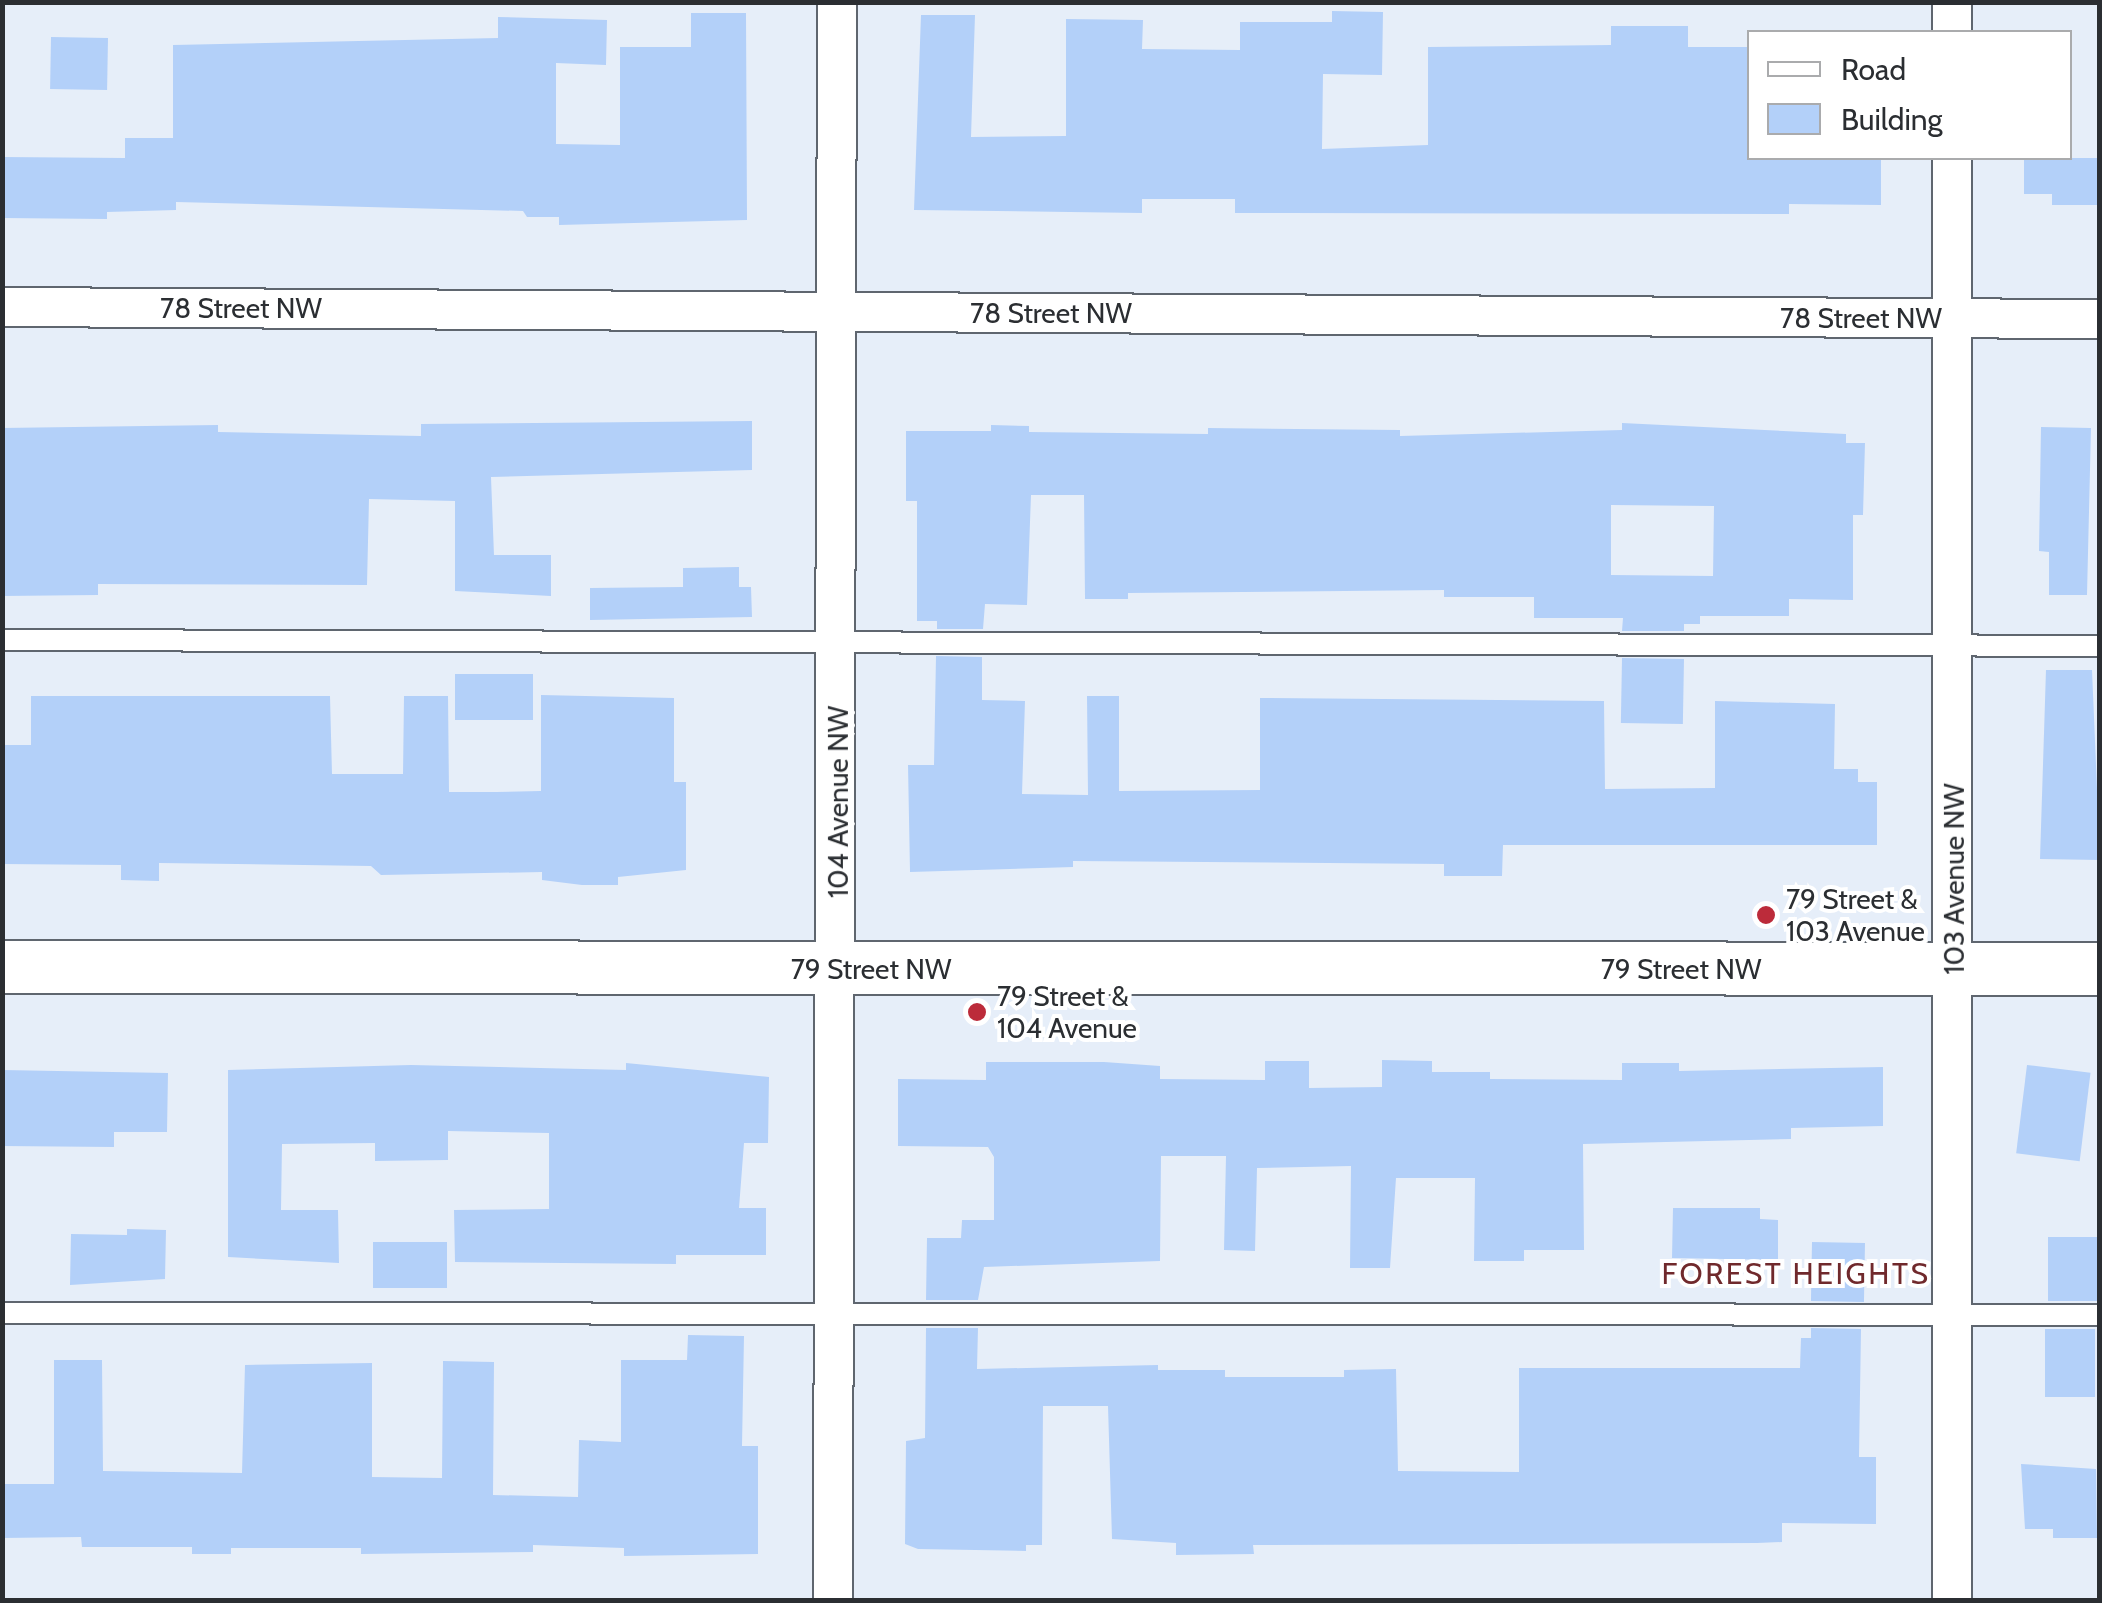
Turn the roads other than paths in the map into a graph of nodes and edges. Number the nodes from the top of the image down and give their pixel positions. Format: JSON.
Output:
{"nodes":[{"id":1,"x":837,"y":2,"type":"edge"},
{"id":2,"x":1952,"y":2,"type":"edge"},
{"id":3,"x":1952,"y":30,"type":"edge"},
{"id":4,"x":1952,"y":160,"type":"edge"},
{"id":5,"x":2,"y":307,"type":"edge"},
{"id":6,"x":836,"y":312,"type":"junction"},
{"id":7,"x":1952,"y":319,"type":"junction"},
{"id":8,"x":2100,"y":319,"type":"edge"},
{"id":9,"x":2,"y":640,"type":"edge"},
{"id":10,"x":838,"y":643,"type":"junction"},
{"id":11,"x":1954,"y":646,"type":"junction"},
{"id":12,"x":2100,"y":646,"type":"edge"},
{"id":13,"x":2,"y":967,"type":"edge"},
{"id":14,"x":838,"y":969,"type":"junction"},
{"id":15,"x":1954,"y":969,"type":"junction"},
{"id":16,"x":2100,"y":969,"type":"edge"},
{"id":17,"x":2,"y":1313,"type":"edge"},
{"id":18,"x":833,"y":1315,"type":"junction"},
{"id":19,"x":1953,"y":1315,"type":"junction"},
{"id":20,"x":2100,"y":1315,"type":"edge"},
{"id":21,"x":833,"y":1600,"type":"edge"},
{"id":22,"x":1952,"y":1600,"type":"edge"}],
"edges":[{"from":1,"to":6,"type":"street","name":"104 Avenue NW"},
{"from":2,"to":3,"type":"street"},
{"from":4,"to":7,"type":"street","name":"103 Avenue NW"},
{"from":5,"to":6,"type":"street","name":"78 Street NW"},
{"from":6,"to":7,"type":"street","name":"78 Street NW"},
{"from":6,"to":10,"type":"street","name":"104 Avenue NW"},
{"from":7,"to":8,"type":"street","name":"78 Street NW"},
{"from":7,"to":11,"type":"street","name":"103 Avenue NW"},
{"from":9,"to":10,"type":"lane"},
{"from":10,"to":11,"type":"lane"},
{"from":10,"to":14,"type":"street","name":"104 Avenue NW"},
{"from":11,"to":12,"type":"lane"},
{"from":11,"to":15,"type":"street","name":"103 Avenue NW"},
{"from":13,"to":14,"type":"street","name":"79 Street NW"},
{"from":14,"to":15,"type":"street","name":"79 Street NW"},
{"from":14,"to":18,"type":"street","name":"104 Avenue NW"},
{"from":15,"to":16,"type":"street","name":"79 Street NW"},
{"from":15,"to":19,"type":"street","name":"103 Avenue NW"},
{"from":17,"to":18,"type":"lane"},
{"from":18,"to":19,"type":"lane"},
{"from":18,"to":21,"type":"street","name":"104 Avenue NW"},
{"from":19,"to":20,"type":"lane"},
{"from":19,"to":22,"type":"street","name":"103 Avenue NW"}]}
